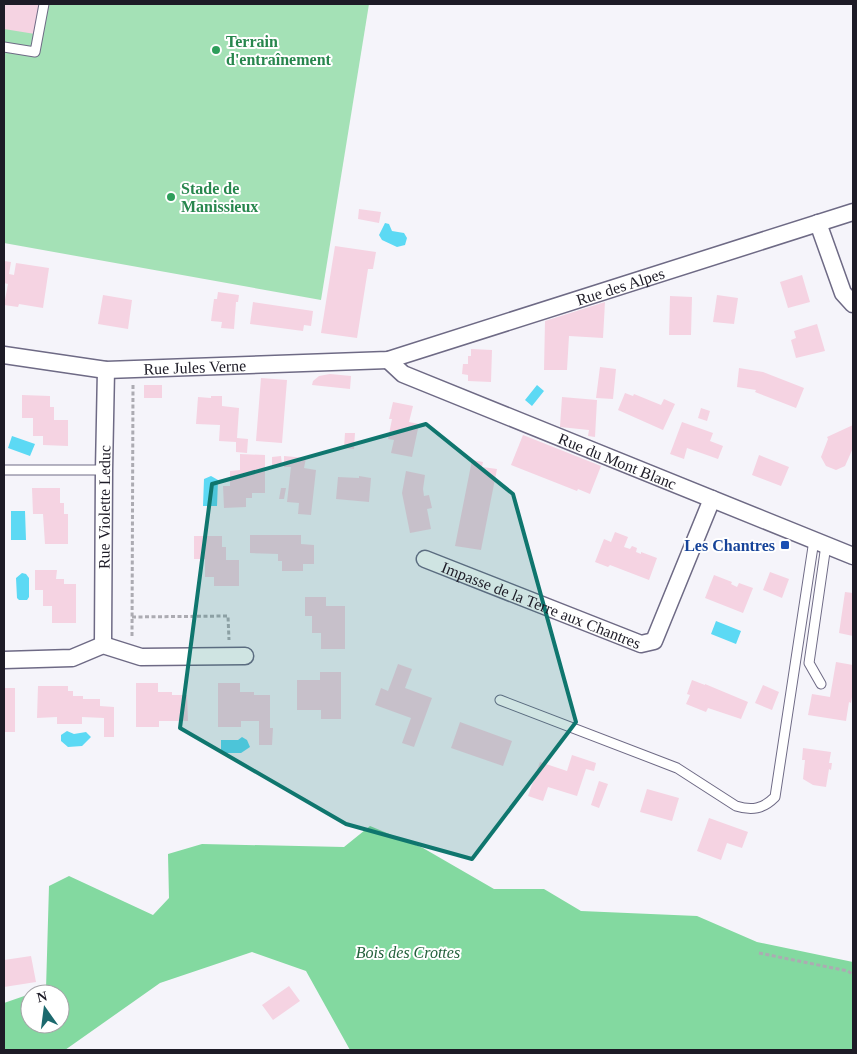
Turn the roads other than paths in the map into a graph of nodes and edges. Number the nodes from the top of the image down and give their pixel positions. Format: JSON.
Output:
{"nodes":[{"id":1,"x":44,"y":4,"type":"edge"},
{"id":2,"x":4,"y":46,"type":"edge"},
{"id":3,"x":853,"y":212,"type":"edge"},
{"id":4,"x":818,"y":223,"type":"junction"},
{"id":5,"x":853,"y":304,"type":"edge"},
{"id":6,"x":4,"y":355,"type":"edge"},
{"id":7,"x":388,"y":360,"type":"junction"},
{"id":8,"x":106,"y":370,"type":"junction"},
{"id":9,"x":4,"y":470,"type":"edge"},
{"id":10,"x":104,"y":470,"type":"junction"},
{"id":11,"x":712,"y":499,"type":"junction"},
{"id":12,"x":820,"y":543,"type":"junction"},
{"id":13,"x":853,"y":556,"type":"edge"},
{"id":14,"x":425,"y":559,"type":"dead end"},
{"id":15,"x":103,"y":645,"type":"junction"},
{"id":16,"x":237,"y":656,"type":"road end"},
{"id":17,"x":4,"y":660,"type":"edge"},
{"id":18,"x":821,"y":684,"type":"dead end"},
{"id":19,"x":500,"y":700,"type":"dead end"}],
"edges":[{"from":1,"to":2,"type":"lane"},
{"from":3,"to":4,"type":"street","name":"Rue des Alpes"},
{"from":4,"to":5,"type":"street"},
{"from":4,"to":7,"type":"street","name":"Rue des Alpes"},
{"from":6,"to":8,"type":"street","name":"Rue Jules Verne"},
{"from":7,"to":8,"type":"street","name":"Rue Jules Verne"},
{"from":7,"to":11,"type":"street","name":"Rue du Mont Blanc"},
{"from":8,"to":10,"type":"street","name":"Rue Violette Leduc"},
{"from":9,"to":10,"type":"lane"},
{"from":10,"to":15,"type":"street","name":"Rue Violette Leduc"},
{"from":11,"to":12,"type":"street","name":"Rue du Mont Blanc"},
{"from":11,"to":14,"type":"street","name":"Impasse de la Terre aux Chantres"},
{"from":12,"to":13,"type":"street","name":"Rue du Mont Blanc"},
{"from":12,"to":18,"type":"lane"},
{"from":12,"to":19,"type":"lane"},
{"from":15,"to":16,"type":"street"},
{"from":15,"to":17,"type":"street"}]}
